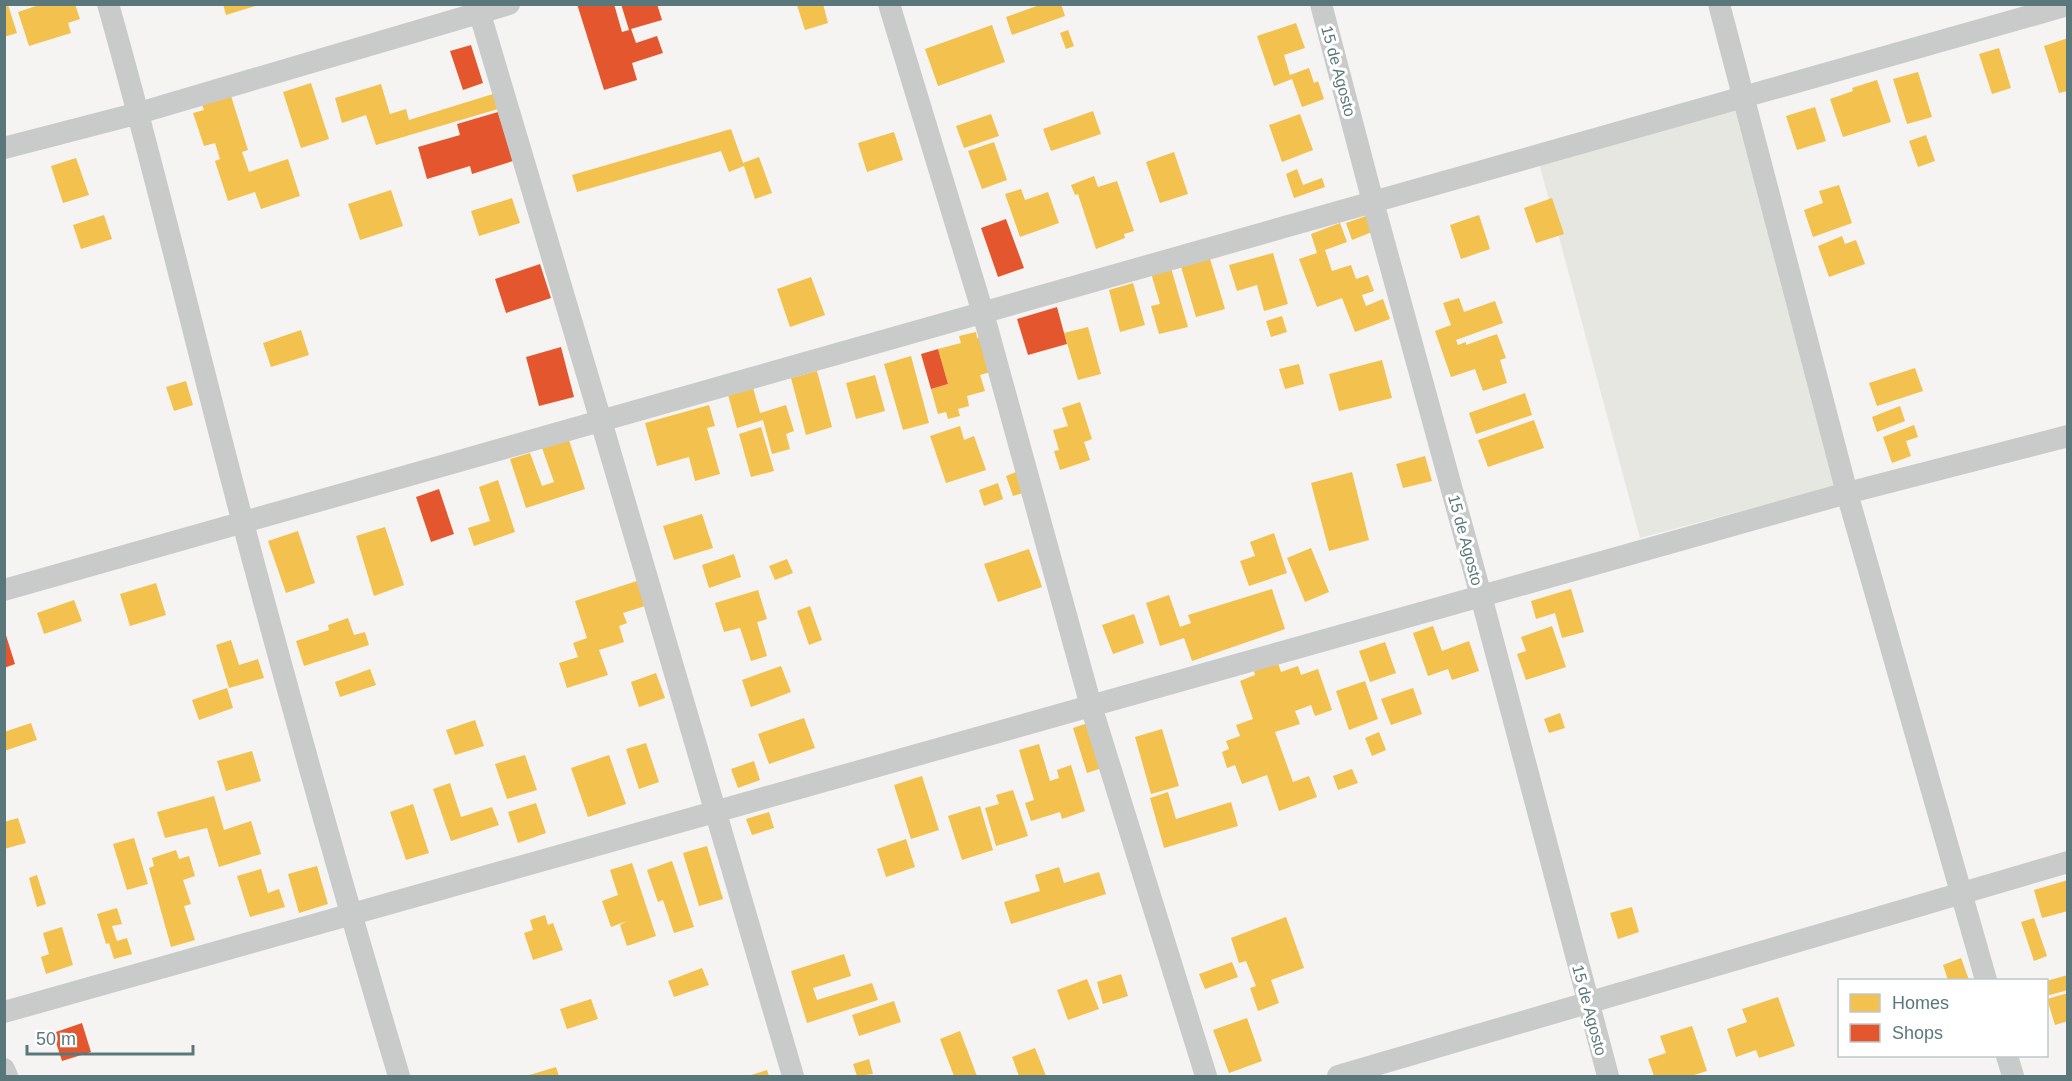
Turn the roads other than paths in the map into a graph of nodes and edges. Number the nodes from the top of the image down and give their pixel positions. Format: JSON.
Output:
{"nodes":[{"id":1,"x":108,"y":4,"type":"edge"},
{"id":2,"x":509,"y":4,"type":"edge"},
{"id":3,"x":889,"y":4,"type":"edge"},
{"id":4,"x":1322,"y":4,"type":"edge"},
{"id":5,"x":1719,"y":4,"type":"edge"},
{"id":6,"x":2067,"y":5,"type":"edge"},
{"id":7,"x":478,"y":9,"type":"edge"},
{"id":8,"x":1745,"y":96,"type":"junction"},
{"id":9,"x":139,"y":113,"type":"junction"},
{"id":10,"x":4,"y":148,"type":"edge"},
{"id":11,"x":1373,"y":202,"type":"junction"},
{"id":12,"x":983,"y":313,"type":"junction"},
{"id":13,"x":601,"y":421,"type":"junction"},
{"id":14,"x":2067,"y":436,"type":"edge"},
{"id":15,"x":1847,"y":493,"type":"junction"},
{"id":16,"x":243,"y":523,"type":"junction"},
{"id":17,"x":4,"y":590,"type":"edge"},
{"id":18,"x":1481,"y":596,"type":"junction"},
{"id":19,"x":1091,"y":706,"type":"junction"},
{"id":20,"x":715,"y":812,"type":"junction"},
{"id":21,"x":2067,"y":862,"type":"edge"},
{"id":22,"x":1961,"y":892,"type":"junction"},
{"id":23,"x":351,"y":914,"type":"junction"},
{"id":24,"x":1985,"y":979,"type":"edge"},
{"id":25,"x":1588,"y":1002,"type":"junction"},
{"id":26,"x":4,"y":1012,"type":"edge"},
{"id":27,"x":2007,"y":1057,"type":"edge"},
{"id":28,"x":4,"y":1069,"type":"edge"},
{"id":29,"x":7,"y":1077,"type":"edge"},
{"id":30,"x":399,"y":1077,"type":"edge"},
{"id":31,"x":793,"y":1077,"type":"edge"},
{"id":32,"x":1206,"y":1077,"type":"edge"},
{"id":33,"x":1338,"y":1077,"type":"edge"},
{"id":34,"x":1608,"y":1077,"type":"edge"},
{"id":35,"x":2013,"y":1077,"type":"edge"}],
"edges":[{"from":1,"to":9,"type":"street"},
{"from":2,"to":7,"type":"street"},
{"from":3,"to":12,"type":"street"},
{"from":4,"to":11,"type":"street","name":"15 de Agosto"},
{"from":5,"to":8,"type":"street"},
{"from":6,"to":8,"type":"street"},
{"from":7,"to":9,"type":"street"},
{"from":7,"to":13,"type":"street"},
{"from":8,"to":11,"type":"street"},
{"from":8,"to":15,"type":"street"},
{"from":9,"to":10,"type":"street"},
{"from":9,"to":16,"type":"street"},
{"from":11,"to":12,"type":"street"},
{"from":11,"to":18,"type":"street","name":"15 de Agosto"},
{"from":12,"to":13,"type":"street"},
{"from":12,"to":19,"type":"street"},
{"from":13,"to":16,"type":"street"},
{"from":13,"to":20,"type":"street"},
{"from":14,"to":15,"type":"street"},
{"from":15,"to":18,"type":"street"},
{"from":15,"to":22,"type":"street"},
{"from":16,"to":17,"type":"street"},
{"from":16,"to":23,"type":"street"},
{"from":18,"to":19,"type":"street"},
{"from":18,"to":25,"type":"street","name":"15 de Agosto"},
{"from":19,"to":20,"type":"street"},
{"from":19,"to":32,"type":"street"},
{"from":20,"to":23,"type":"street"},
{"from":20,"to":31,"type":"street"},
{"from":21,"to":22,"type":"street"},
{"from":22,"to":24,"type":"street"},
{"from":22,"to":25,"type":"street"},
{"from":23,"to":26,"type":"street"},
{"from":23,"to":30,"type":"street"},
{"from":25,"to":33,"type":"street"},
{"from":25,"to":34,"type":"street","name":"15 de Agosto"},
{"from":27,"to":35,"type":"street"},
{"from":28,"to":29,"type":"street"}]}
